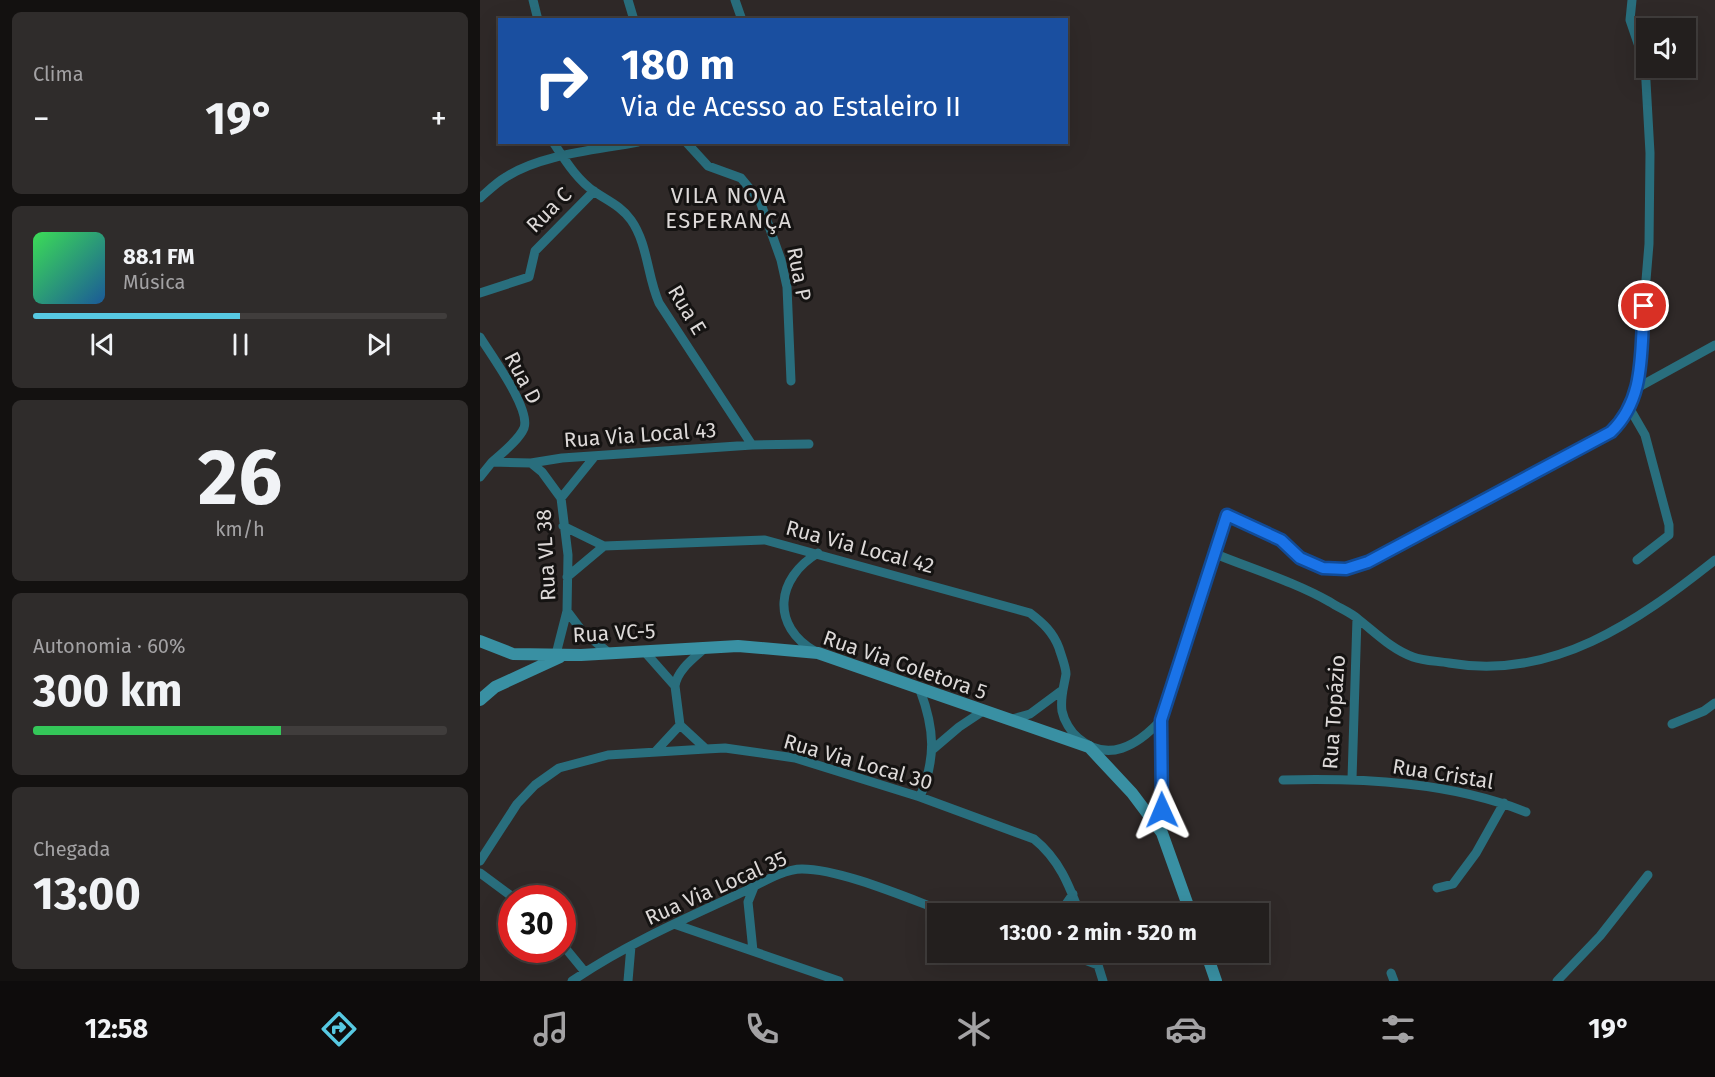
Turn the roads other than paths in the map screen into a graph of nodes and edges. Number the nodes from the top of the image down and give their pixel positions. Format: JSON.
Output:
{"nodes":[{"id":1,"x":533,"y":0,"type":"edge"},
{"id":2,"x":628,"y":0,"type":"edge"},
{"id":3,"x":735,"y":0,"type":"edge"},
{"id":4,"x":1632,"y":0,"type":"edge"},
{"id":5,"x":538,"y":18,"type":"edge"},
{"id":6,"x":633,"y":18,"type":"edge"},
{"id":7,"x":741,"y":18,"type":"edge"},
{"id":8,"x":554,"y":144,"type":"edge"},
{"id":9,"x":626,"y":144,"type":"edge"},
{"id":10,"x":688,"y":144,"type":"edge"},
{"id":11,"x":563,"y":158,"type":"junction"},
{"id":12,"x":594,"y":191,"type":"junction"},
{"id":13,"x":480,"y":198,"type":"edge"},
{"id":14,"x":480,"y":293,"type":"edge"},
{"id":15,"x":480,"y":337,"type":"edge"},
{"id":16,"x":1715,"y":345,"type":"edge"},
{"id":17,"x":791,"y":381,"type":"dead end"},
{"id":18,"x":1637,"y":388,"type":"junction"},
{"id":19,"x":1630,"y":409,"type":"junction"},
{"id":20,"x":809,"y":444,"type":"dead end"},
{"id":21,"x":752,"y":445,"type":"junction"},
{"id":22,"x":595,"y":456,"type":"junction"},
{"id":23,"x":492,"y":462,"type":"junction"},
{"id":24,"x":531,"y":463,"type":"junction"},
{"id":25,"x":480,"y":477,"type":"edge"},
{"id":26,"x":561,"y":498,"type":"junction"},
{"id":27,"x":563,"y":526,"type":"junction"},
{"id":28,"x":604,"y":546,"type":"junction"},
{"id":29,"x":818,"y":553,"type":"junction"},
{"id":30,"x":1213,"y":553,"type":"junction"},
{"id":31,"x":1637,"y":560,"type":"dead end"},
{"id":32,"x":1715,"y":560,"type":"edge"},
{"id":33,"x":567,"y":578,"type":"junction"},
{"id":34,"x":567,"y":611,"type":"junction"},
{"id":35,"x":1357,"y":618,"type":"junction"},
{"id":36,"x":480,"y":641,"type":"edge"},
{"id":37,"x":705,"y":648,"type":"junction"},
{"id":38,"x":668,"y":650,"type":"joint"},
{"id":39,"x":644,"y":651,"type":"junction"},
{"id":40,"x":818,"y":653,"type":"junction"},
{"id":41,"x":513,"y":654,"type":"junction"},
{"id":42,"x":610,"y":654,"type":"junction"},
{"id":43,"x":558,"y":657,"type":"junction"},
{"id":44,"x":519,"y":676,"type":"junction"},
{"id":45,"x":675,"y":686,"type":"junction"},
{"id":46,"x":920,"y":690,"type":"junction"},
{"id":47,"x":1061,"y":691,"type":"junction"},
{"id":48,"x":480,"y":700,"type":"edge"},
{"id":49,"x":1715,"y":703,"type":"edge"},
{"id":50,"x":984,"y":711,"type":"junction"},
{"id":51,"x":1009,"y":720,"type":"junction"},
{"id":52,"x":1161,"y":720,"type":"junction"},
{"id":53,"x":680,"y":724,"type":"junction"},
{"id":54,"x":1672,"y":724,"type":"dead end"},
{"id":55,"x":1089,"y":747,"type":"junction"},
{"id":56,"x":706,"y":749,"type":"junction"},
{"id":57,"x":932,"y":750,"type":"junction"},
{"id":58,"x":655,"y":752,"type":"junction"},
{"id":59,"x":1352,"y":779,"type":"junction"},
{"id":60,"x":1283,"y":780,"type":"dead end"},
{"id":61,"x":920,"y":797,"type":"junction"},
{"id":62,"x":1504,"y":803,"type":"junction"},
{"id":63,"x":1526,"y":812,"type":"dead end"},
{"id":64,"x":1162,"y":833,"type":"junction"},
{"id":65,"x":480,"y":861,"type":"edge"},
{"id":66,"x":480,"y":873,"type":"edge"},
{"id":67,"x":1648,"y":875,"type":"dead end"},
{"id":68,"x":498,"y":886,"type":"edge"},
{"id":69,"x":754,"y":887,"type":"junction"},
{"id":70,"x":1437,"y":888,"type":"dead end"},
{"id":71,"x":1073,"y":894,"type":"junction"},
{"id":72,"x":1067,"y":903,"type":"edge"},
{"id":73,"x":1076,"y":903,"type":"edge"},
{"id":74,"x":1187,"y":903,"type":"edge"},
{"id":75,"x":927,"y":906,"type":"edge"},
{"id":76,"x":674,"y":924,"type":"junction"},
{"id":77,"x":631,"y":946,"type":"junction"},
{"id":78,"x":753,"y":951,"type":"junction"},
{"id":79,"x":576,"y":961,"type":"edge"},
{"id":80,"x":1093,"y":963,"type":"edge"},
{"id":81,"x":1210,"y":963,"type":"edge"},
{"id":82,"x":1098,"y":965,"type":"joint"},
{"id":83,"x":585,"y":972,"type":"junction"},
{"id":84,"x":572,"y":981,"type":"edge"},
{"id":85,"x":628,"y":981,"type":"edge"},
{"id":86,"x":839,"y":981,"type":"edge"},
{"id":87,"x":1103,"y":981,"type":"edge"},
{"id":88,"x":1216,"y":981,"type":"edge"},
{"id":89,"x":1557,"y":981,"type":"edge"}],
"edges":[{"from":1,"to":5,"type":"street"},
{"from":2,"to":6,"type":"street"},
{"from":3,"to":7,"type":"street"},
{"from":4,"to":18,"type":"street"},
{"from":8,"to":11,"type":"street","name":"Rua E"},
{"from":9,"to":11,"type":"street"},
{"from":10,"to":17,"type":"street","name":"Rua P"},
{"from":11,"to":12,"type":"street","name":"Rua E"},
{"from":11,"to":13,"type":"street"},
{"from":12,"to":14,"type":"street","name":"Rua C"},
{"from":12,"to":21,"type":"street","name":"Rua E"},
{"from":15,"to":23,"type":"street","name":"Rua D"},
{"from":16,"to":18,"type":"street"},
{"from":18,"to":19,"type":"street"},
{"from":19,"to":30,"type":"street"},
{"from":19,"to":31,"type":"street"},
{"from":20,"to":21,"type":"street","name":"Rua Via Local 43"},
{"from":21,"to":22,"type":"street","name":"Rua Via Local 43"},
{"from":22,"to":24,"type":"street","name":"Rua Via Local 43"},
{"from":22,"to":26,"type":"street"},
{"from":23,"to":24,"type":"street","name":"Rua Via Local 43"},
{"from":23,"to":25,"type":"street"},
{"from":24,"to":26,"type":"street"},
{"from":26,"to":27,"type":"street","name":"Rua VL 38"},
{"from":27,"to":28,"type":"street","name":"Rua Via Local 42"},
{"from":27,"to":33,"type":"street","name":"Rua VL 38"},
{"from":28,"to":29,"type":"street","name":"Rua Via Local 42"},
{"from":28,"to":33,"type":"street"},
{"from":29,"to":40,"type":"street"},
{"from":29,"to":47,"type":"street","name":"Rua Via Local 42"},
{"from":30,"to":35,"type":"street"},
{"from":30,"to":52,"type":"street"},
{"from":32,"to":35,"type":"street"},
{"from":33,"to":34,"type":"street","name":"Rua VL 38"},
{"from":34,"to":42,"type":"street"},
{"from":34,"to":43,"type":"street","name":"Rua VL 38"},
{"from":35,"to":59,"type":"street","name":"Rua Topázio"},
{"from":36,"to":41,"type":"street","name":"Rua VC-5"},
{"from":37,"to":38,"type":"street","name":"Rua Via Coletora 5"},
{"from":37,"to":40,"type":"street","name":"Rua Via Coletora 5"},
{"from":37,"to":45,"type":"street"},
{"from":38,"to":39,"type":"street","name":"Rua VC-5"},
{"from":39,"to":42,"type":"street","name":"Rua VC-5"},
{"from":39,"to":45,"type":"street"},
{"from":40,"to":46,"type":"street","name":"Rua Via Coletora 5"},
{"from":41,"to":43,"type":"street","name":"Rua VC-5"},
{"from":41,"to":44,"type":"street"},
{"from":42,"to":43,"type":"street","name":"Rua VC-5"},
{"from":43,"to":44,"type":"street","name":"Rua VC-5"},
{"from":44,"to":48,"type":"street","name":"Rua VC-5"},
{"from":45,"to":53,"type":"street"},
{"from":46,"to":50,"type":"street","name":"Rua Via Coletora 5"},
{"from":46,"to":57,"type":"street"},
{"from":47,"to":51,"type":"street"},
{"from":47,"to":55,"type":"street"},
{"from":49,"to":54,"type":"street"},
{"from":50,"to":51,"type":"street","name":"Rua Via Coletora 5"},
{"from":50,"to":57,"type":"street"},
{"from":51,"to":55,"type":"street","name":"Rua Via Coletora 5"},
{"from":52,"to":55,"type":"street","name":"Rua Via Coletora 5"},
{"from":52,"to":64,"type":"street"},
{"from":53,"to":56,"type":"street"},
{"from":53,"to":58,"type":"street"},
{"from":55,"to":64,"type":"street","name":"Rua Via Coletora 5"},
{"from":56,"to":58,"type":"street","name":"Rua Via Local 30"},
{"from":56,"to":61,"type":"street","name":"Rua Via Local 30"},
{"from":57,"to":61,"type":"street"},
{"from":58,"to":65,"type":"street","name":"Rua Via Local 30"},
{"from":59,"to":60,"type":"street","name":"Rua Topázio"},
{"from":59,"to":62,"type":"street","name":"Rua Cristal"},
{"from":61,"to":71,"type":"street","name":"Rua Via Local 30"},
{"from":62,"to":63,"type":"street","name":"Rua Cristal"},
{"from":62,"to":70,"type":"street"},
{"from":64,"to":74,"type":"street","name":"Rua Via Coletora 5"},
{"from":66,"to":68,"type":"street"},
{"from":67,"to":89,"type":"street"},
{"from":69,"to":75,"type":"street","name":"Rua Via Local 35"},
{"from":69,"to":76,"type":"street","name":"Rua Via Local 35"},
{"from":69,"to":78,"type":"street"},
{"from":71,"to":72,"type":"street"},
{"from":71,"to":73,"type":"street","name":"Rua Via Local 30"},
{"from":76,"to":77,"type":"street","name":"Rua Via Local 35"},
{"from":76,"to":78,"type":"street"},
{"from":77,"to":83,"type":"street","name":"Rua Via Local 35"},
{"from":77,"to":85,"type":"street"},
{"from":78,"to":86,"type":"street"},
{"from":79,"to":83,"type":"street"},
{"from":80,"to":82,"type":"street"},
{"from":81,"to":88,"type":"street"},
{"from":82,"to":87,"type":"street"},
{"from":83,"to":84,"type":"street","name":"Rua Via Local 35"}]}
